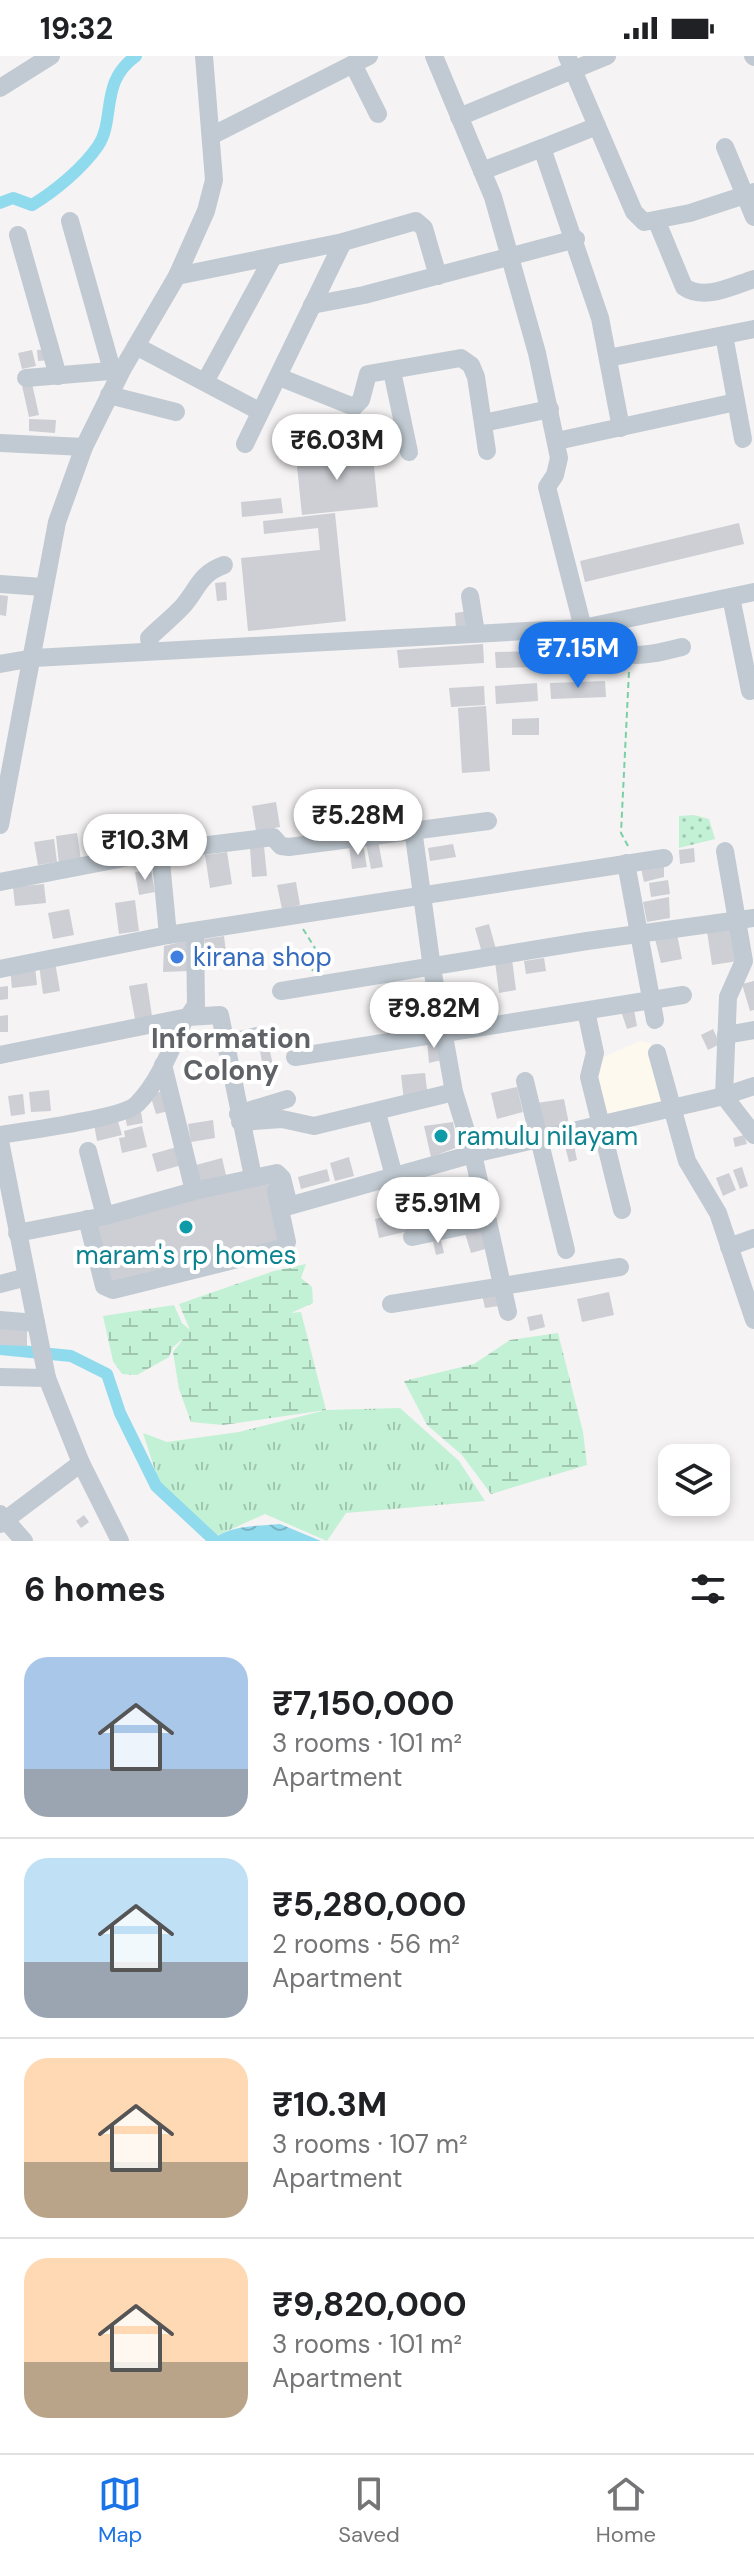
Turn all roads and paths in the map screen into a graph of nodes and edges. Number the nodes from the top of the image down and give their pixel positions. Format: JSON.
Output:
{"nodes":[{"id":1,"x":51,"y":56,"type":"edge"},
{"id":2,"x":204,"y":56,"type":"edge"},
{"id":3,"x":434,"y":56,"type":"edge"},
{"id":4,"x":607,"y":56,"type":"edge"},
{"id":5,"x":361,"y":60,"type":"edge"},
{"id":6,"x":570,"y":63,"type":"edge"},
{"id":7,"x":0,"y":88,"type":"edge"},
{"id":8,"x":378,"y":114,"type":"dead end"},
{"id":9,"x":459,"y":117,"type":"junction"},
{"id":10,"x":597,"y":126,"type":"junction"},
{"id":11,"x":213,"y":135,"type":"junction"},
{"id":12,"x":725,"y":147,"type":"dead end"},
{"id":13,"x":542,"y":148,"type":"junction"},
{"id":14,"x":482,"y":171,"type":"junction"},
{"id":15,"x":748,"y":193,"type":"edge"},
{"id":16,"x":754,"y":217,"type":"edge"},
{"id":17,"x":70,"y":221,"type":"dead end"},
{"id":18,"x":657,"y":222,"type":"junction"},
{"id":19,"x":18,"y":235,"type":"dead end"},
{"id":20,"x":576,"y":239,"type":"junction"},
{"id":21,"x":343,"y":242,"type":"junction"},
{"id":22,"x":511,"y":256,"type":"junction"},
{"id":23,"x":273,"y":257,"type":"junction"},
{"id":24,"x":177,"y":276,"type":"junction"},
{"id":25,"x":438,"y":276,"type":"junction"},
{"id":26,"x":754,"y":279,"type":"edge"},
{"id":27,"x":312,"y":305,"type":"junction"},
{"id":28,"x":754,"y":329,"type":"edge"},
{"id":29,"x":724,"y":335,"type":"junction"},
{"id":30,"x":136,"y":346,"type":"junction"},
{"id":31,"x":608,"y":358,"type":"junction"},
{"id":32,"x":117,"y":370,"type":"junction"},
{"id":33,"x":392,"y":371,"type":"junction"},
{"id":34,"x":58,"y":376,"type":"junction"},
{"id":35,"x":279,"y":377,"type":"junction"},
{"id":36,"x":26,"y":378,"type":"dead end"},
{"id":37,"x":205,"y":382,"type":"junction"},
{"id":38,"x":109,"y":395,"type":"junction"},
{"id":39,"x":736,"y":402,"type":"junction"},
{"id":40,"x":550,"y":409,"type":"junction"},
{"id":41,"x":259,"y":411,"type":"junction"},
{"id":42,"x":176,"y":412,"type":"dead end"},
{"id":43,"x":483,"y":423,"type":"junction"},
{"id":44,"x":621,"y":428,"type":"junction"},
{"id":45,"x":743,"y":439,"type":"dead end"},
{"id":46,"x":557,"y":441,"type":"junction"},
{"id":47,"x":0,"y":443,"type":"edge"},
{"id":48,"x":245,"y":444,"type":"dead end"},
{"id":49,"x":84,"y":447,"type":"junction"},
{"id":50,"x":487,"y":451,"type":"dead end"},
{"id":51,"x":409,"y":452,"type":"dead end"},
{"id":52,"x":224,"y":565,"type":"dead end"},
{"id":53,"x":0,"y":584,"type":"edge"},
{"id":54,"x":43,"y":587,"type":"junction"},
{"id":55,"x":754,"y":592,"type":"edge"},
{"id":56,"x":470,"y":596,"type":"dead end"},
{"id":57,"x":731,"y":597,"type":"junction"},
{"id":58,"x":583,"y":628,"type":"junction"},
{"id":59,"x":476,"y":633,"type":"junction"},
{"id":60,"x":682,"y":647,"type":"dead end"},
{"id":61,"x":151,"y":651,"type":"junction"},
{"id":62,"x":34,"y":658,"type":"junction"},
{"id":63,"x":629,"y":658,"type":"junction"},
{"id":64,"x":0,"y":664,"type":"edge"},
{"id":65,"x":750,"y":691,"type":"dead end"},
{"id":66,"x":488,"y":821,"type":"dead end"},
{"id":67,"x":0,"y":825,"type":"edge"},
{"id":68,"x":413,"y":829,"type":"junction"},
{"id":69,"x":160,"y":851,"type":"junction"},
{"id":70,"x":725,"y":851,"type":"dead end"},
{"id":71,"x":664,"y":858,"type":"dead end"},
{"id":72,"x":631,"y":863,"type":"junction"},
{"id":73,"x":0,"y":882,"type":"edge"},
{"id":74,"x":422,"y":898,"type":"junction"},
{"id":75,"x":300,"y":916,"type":"junction"},
{"id":76,"x":747,"y":919,"type":"edge"},
{"id":77,"x":195,"y":931,"type":"junction"},
{"id":78,"x":168,"y":935,"type":"junction"},
{"id":79,"x":637,"y":935,"type":"junction"},
{"id":80,"x":432,"y":968,"type":"junction"},
{"id":81,"x":0,"y":969,"type":"edge"},
{"id":82,"x":341,"y":981,"type":"junction"},
{"id":83,"x":281,"y":991,"type":"dead end"},
{"id":84,"x":683,"y":995,"type":"dead end"},
{"id":85,"x":651,"y":1000,"type":"junction"},
{"id":86,"x":586,"y":1011,"type":"junction"},
{"id":87,"x":187,"y":1018,"type":"junction"},
{"id":88,"x":655,"y":1020,"type":"dead end"},
{"id":89,"x":754,"y":1030,"type":"edge"},
{"id":90,"x":446,"y":1033,"type":"junction"},
{"id":91,"x":261,"y":1035,"type":"dead end"},
{"id":92,"x":726,"y":1035,"type":"junction"},
{"id":93,"x":224,"y":1044,"type":"junction"},
{"id":94,"x":657,"y":1053,"type":"dead end"},
{"id":95,"x":0,"y":1055,"type":"edge"},
{"id":96,"x":295,"y":1057,"type":"dead end"},
{"id":97,"x":163,"y":1065,"type":"junction"},
{"id":98,"x":525,"y":1081,"type":"dead end"},
{"id":99,"x":754,"y":1086,"type":"edge"},
{"id":100,"x":454,"y":1092,"type":"junction"},
{"id":101,"x":724,"y":1096,"type":"junction"},
{"id":102,"x":287,"y":1099,"type":"dead end"},
{"id":103,"x":673,"y":1109,"type":"junction"},
{"id":104,"x":377,"y":1113,"type":"junction"},
{"id":105,"x":239,"y":1118,"type":"junction"},
{"id":106,"x":602,"y":1125,"type":"junction"},
{"id":107,"x":754,"y":1135,"type":"edge"},
{"id":108,"x":0,"y":1138,"type":"edge"},
{"id":109,"x":539,"y":1139,"type":"junction"},
{"id":110,"x":88,"y":1151,"type":"dead end"},
{"id":111,"x":473,"y":1154,"type":"junction"},
{"id":112,"x":272,"y":1173,"type":"junction"},
{"id":113,"x":394,"y":1176,"type":"junction"},
{"id":114,"x":253,"y":1177,"type":"junction"},
{"id":115,"x":194,"y":1191,"type":"junction"},
{"id":116,"x":289,"y":1206,"type":"junction"},
{"id":117,"x":622,"y":1210,"type":"dead end"},
{"id":118,"x":96,"y":1218,"type":"junction"},
{"id":119,"x":488,"y":1221,"type":"junction"},
{"id":120,"x":17,"y":1233,"type":"junction"},
{"id":121,"x":412,"y":1237,"type":"dead end"},
{"id":122,"x":754,"y":1238,"type":"edge"},
{"id":123,"x":729,"y":1247,"type":"junction"},
{"id":124,"x":298,"y":1248,"type":"dead end"},
{"id":125,"x":566,"y":1250,"type":"dead end"},
{"id":126,"x":620,"y":1267,"type":"dead end"},
{"id":127,"x":0,"y":1269,"type":"edge"},
{"id":128,"x":26,"y":1272,"type":"junction"},
{"id":129,"x":0,"y":1284,"type":"edge"},
{"id":130,"x":500,"y":1284,"type":"junction"},
{"id":131,"x":391,"y":1304,"type":"dead end"},
{"id":132,"x":508,"y":1312,"type":"dead end"},
{"id":133,"x":0,"y":1320,"type":"edge"},
{"id":134,"x":754,"y":1320,"type":"edge"},
{"id":135,"x":36,"y":1323,"type":"junction"},
{"id":136,"x":0,"y":1377,"type":"edge"},
{"id":137,"x":47,"y":1378,"type":"junction"},
{"id":138,"x":81,"y":1463,"type":"junction"},
{"id":139,"x":2,"y":1519,"type":"edge"},
{"id":140,"x":24,"y":1541,"type":"edge"},
{"id":141,"x":120,"y":1541,"type":"edge"}],
"edges":[{"from":1,"to":7,"type":"street"},
{"from":2,"to":11,"type":"street"},
{"from":3,"to":9,"type":"street"},
{"from":4,"to":6,"type":"street"},
{"from":5,"to":8,"type":"street"},
{"from":5,"to":11,"type":"street"},
{"from":6,"to":9,"type":"street"},
{"from":6,"to":10,"type":"street"},
{"from":9,"to":14,"type":"street"},
{"from":10,"to":13,"type":"street"},
{"from":10,"to":18,"type":"street"},
{"from":11,"to":24,"type":"street"},
{"from":12,"to":15,"type":"street"},
{"from":13,"to":14,"type":"street"},
{"from":13,"to":20,"type":"street"},
{"from":14,"to":22,"type":"street"},
{"from":15,"to":16,"type":"street"},
{"from":15,"to":18,"type":"street"},
{"from":17,"to":32,"type":"street"},
{"from":18,"to":26,"type":"street"},
{"from":19,"to":34,"type":"street"},
{"from":20,"to":22,"type":"street"},
{"from":20,"to":31,"type":"street"},
{"from":21,"to":23,"type":"street"},
{"from":21,"to":25,"type":"street"},
{"from":21,"to":27,"type":"street"},
{"from":22,"to":25,"type":"street"},
{"from":22,"to":40,"type":"street"},
{"from":23,"to":24,"type":"street"},
{"from":23,"to":37,"type":"street"},
{"from":24,"to":30,"type":"street"},
{"from":25,"to":27,"type":"street"},
{"from":27,"to":35,"type":"street"},
{"from":28,"to":29,"type":"street"},
{"from":29,"to":31,"type":"street"},
{"from":29,"to":39,"type":"street"},
{"from":30,"to":32,"type":"street"},
{"from":30,"to":37,"type":"street"},
{"from":31,"to":44,"type":"street"},
{"from":32,"to":34,"type":"street"},
{"from":32,"to":38,"type":"street"},
{"from":33,"to":35,"type":"street"},
{"from":33,"to":43,"type":"street"},
{"from":33,"to":51,"type":"street"},
{"from":34,"to":36,"type":"street"},
{"from":35,"to":41,"type":"street"},
{"from":37,"to":41,"type":"street"},
{"from":38,"to":42,"type":"street"},
{"from":38,"to":49,"type":"street"},
{"from":39,"to":44,"type":"street"},
{"from":39,"to":45,"type":"street"},
{"from":40,"to":43,"type":"street"},
{"from":40,"to":46,"type":"street"},
{"from":41,"to":48,"type":"street"},
{"from":43,"to":50,"type":"street"},
{"from":44,"to":46,"type":"street"},
{"from":46,"to":58,"type":"street"},
{"from":47,"to":49,"type":"street"},
{"from":49,"to":54,"type":"street"},
{"from":52,"to":61,"type":"street"},
{"from":53,"to":54,"type":"street"},
{"from":54,"to":62,"type":"street"},
{"from":55,"to":57,"type":"street"},
{"from":56,"to":59,"type":"street"},
{"from":57,"to":58,"type":"street"},
{"from":57,"to":65,"type":"street"},
{"from":58,"to":59,"type":"street"},
{"from":58,"to":63,"type":"street"},
{"from":59,"to":61,"type":"street"},
{"from":60,"to":63,"type":"street"},
{"from":61,"to":62,"type":"street"},
{"from":62,"to":64,"type":"street"},
{"from":62,"to":67,"type":"street"},
{"from":63,"to":72,"type":"path"},
{"from":66,"to":68,"type":"street"},
{"from":68,"to":69,"type":"street"},
{"from":68,"to":74,"type":"street"},
{"from":69,"to":73,"type":"street"},
{"from":69,"to":78,"type":"street"},
{"from":70,"to":76,"type":"street"},
{"from":71,"to":72,"type":"street"},
{"from":72,"to":74,"type":"street"},
{"from":72,"to":79,"type":"street"},
{"from":74,"to":75,"type":"street"},
{"from":74,"to":80,"type":"street"},
{"from":75,"to":77,"type":"street"},
{"from":75,"to":82,"type":"path"},
{"from":76,"to":79,"type":"street"},
{"from":76,"to":92,"type":"street"},
{"from":77,"to":78,"type":"street"},
{"from":77,"to":87,"type":"street"},
{"from":78,"to":81,"type":"street"},
{"from":79,"to":80,"type":"street"},
{"from":79,"to":85,"type":"street"},
{"from":80,"to":82,"type":"street"},
{"from":80,"to":90,"type":"street"},
{"from":82,"to":83,"type":"street"},
{"from":84,"to":85,"type":"street"},
{"from":85,"to":86,"type":"street"},
{"from":85,"to":88,"type":"street"},
{"from":86,"to":90,"type":"street"},
{"from":86,"to":106,"type":"street"},
{"from":87,"to":93,"type":"street"},
{"from":87,"to":95,"type":"street"},
{"from":87,"to":97,"type":"street"},
{"from":89,"to":92,"type":"street"},
{"from":90,"to":96,"type":"street"},
{"from":90,"to":100,"type":"street"},
{"from":91,"to":93,"type":"street"},
{"from":92,"to":101,"type":"street"},
{"from":93,"to":105,"type":"street"},
{"from":94,"to":103,"type":"street"},
{"from":97,"to":108,"type":"street"},
{"from":97,"to":115,"type":"street"},
{"from":98,"to":109,"type":"street"},
{"from":99,"to":101,"type":"street"},
{"from":100,"to":104,"type":"street"},
{"from":100,"to":111,"type":"street"},
{"from":101,"to":103,"type":"street"},
{"from":101,"to":107,"type":"street"},
{"from":102,"to":105,"type":"street"},
{"from":103,"to":106,"type":"street"},
{"from":103,"to":123,"type":"street"},
{"from":104,"to":105,"type":"street"},
{"from":104,"to":113,"type":"street"},
{"from":105,"to":114,"type":"street"},
{"from":106,"to":109,"type":"street"},
{"from":106,"to":117,"type":"street"},
{"from":108,"to":120,"type":"street"},
{"from":109,"to":111,"type":"street"},
{"from":109,"to":125,"type":"street"},
{"from":110,"to":118,"type":"street"},
{"from":111,"to":113,"type":"street"},
{"from":111,"to":119,"type":"street"},
{"from":112,"to":114,"type":"street"},
{"from":112,"to":116,"type":"street"},
{"from":112,"to":118,"type":"street"},
{"from":113,"to":116,"type":"street"},
{"from":114,"to":115,"type":"street"},
{"from":115,"to":118,"type":"street"},
{"from":116,"to":124,"type":"street"},
{"from":118,"to":120,"type":"street"},
{"from":119,"to":121,"type":"street"},
{"from":119,"to":130,"type":"street"},
{"from":120,"to":128,"type":"street"},
{"from":122,"to":123,"type":"street"},
{"from":123,"to":134,"type":"street"},
{"from":126,"to":130,"type":"street"},
{"from":127,"to":128,"type":"street"},
{"from":128,"to":129,"type":"street"},
{"from":128,"to":135,"type":"street"},
{"from":130,"to":131,"type":"street"},
{"from":130,"to":132,"type":"street"},
{"from":133,"to":135,"type":"street"},
{"from":135,"to":137,"type":"street"},
{"from":136,"to":137,"type":"street"},
{"from":137,"to":138,"type":"street"},
{"from":138,"to":139,"type":"street"},
{"from":138,"to":141,"type":"street"},
{"from":139,"to":140,"type":"street"}]}
